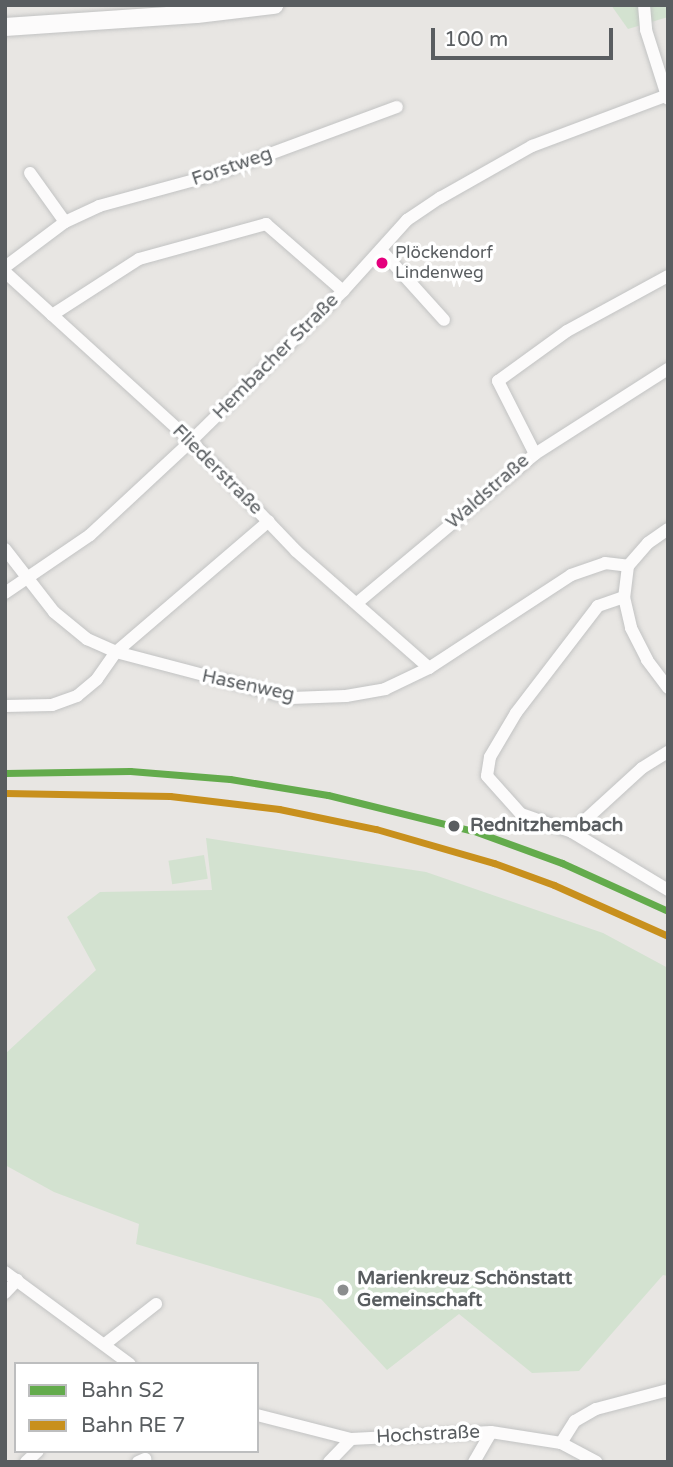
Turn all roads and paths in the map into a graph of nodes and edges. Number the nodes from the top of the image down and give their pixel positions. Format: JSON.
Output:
{"nodes":[{"id":1,"x":274,"y":5,"type":"edge"},
{"id":2,"x":644,"y":5,"type":"edge"},
{"id":3,"x":5,"y":27,"type":"edge"},
{"id":4,"x":667,"y":97,"type":"edge"},
{"id":5,"x":397,"y":107,"type":"dead end"},
{"id":6,"x":30,"y":173,"type":"dead end"},
{"id":7,"x":65,"y":222,"type":"junction"},
{"id":8,"x":381,"y":250,"type":"junction"},
{"id":9,"x":5,"y":269,"type":"edge"},
{"id":10,"x":666,"y":281,"type":"edge"},
{"id":11,"x":343,"y":291,"type":"junction"},
{"id":12,"x":52,"y":315,"type":"junction"},
{"id":13,"x":444,"y":320,"type":"dead end"},
{"id":14,"x":668,"y":369,"type":"edge"},
{"id":15,"x":191,"y":441,"type":"junction"},
{"id":16,"x":535,"y":454,"type":"junction"},
{"id":17,"x":269,"y":522,"type":"junction"},
{"id":18,"x":668,"y":529,"type":"edge"},
{"id":19,"x":5,"y":549,"type":"edge"},
{"id":20,"x":628,"y":566,"type":"junction"},
{"id":21,"x":29,"y":580,"type":"junction"},
{"id":22,"x":5,"y":593,"type":"edge"},
{"id":23,"x":624,"y":597,"type":"junction"},
{"id":24,"x":356,"y":603,"type":"junction"},
{"id":25,"x":116,"y":652,"type":"junction"},
{"id":26,"x":429,"y":668,"type":"junction"},
{"id":27,"x":668,"y":688,"type":"edge"},
{"id":28,"x":5,"y":706,"type":"edge"},
{"id":29,"x":668,"y":752,"type":"edge"},
{"id":30,"x":572,"y":832,"type":"junction"},
{"id":31,"x":668,"y":890,"type":"edge"},
{"id":32,"x":5,"y":1272,"type":"edge"},
{"id":33,"x":17,"y":1280,"type":"junction"},
{"id":34,"x":5,"y":1293,"type":"edge"},
{"id":35,"x":156,"y":1304,"type":"dead end"},
{"id":36,"x":105,"y":1343,"type":"junction"},
{"id":37,"x":128,"y":1362,"type":"edge"},
{"id":38,"x":668,"y":1390,"type":"edge"},
{"id":39,"x":259,"y":1416,"type":"edge"},
{"id":40,"x":491,"y":1432,"type":"junction"},
{"id":41,"x":351,"y":1439,"type":"junction"},
{"id":42,"x":561,"y":1443,"type":"junction"},
{"id":43,"x":329,"y":1462,"type":"edge"},
{"id":44,"x":474,"y":1462,"type":"edge"},
{"id":45,"x":596,"y":1462,"type":"edge"}],
"edges":[{"from":1,"to":3,"type":"main road"},
{"from":2,"to":4,"type":"street"},
{"from":4,"to":8,"type":"street","name":"Hembacher Straße"},
{"from":5,"to":7,"type":"street","name":"Forstweg"},
{"from":6,"to":7,"type":"street"},
{"from":7,"to":9,"type":"street","name":"Forstweg"},
{"from":8,"to":11,"type":"street","name":"Hembacher Straße"},
{"from":8,"to":13,"type":"street"},
{"from":9,"to":12,"type":"street","name":"Fliederstraße"},
{"from":10,"to":16,"type":"street","name":"Waldstraße"},
{"from":11,"to":12,"type":"street"},
{"from":11,"to":15,"type":"street","name":"Hembacher Straße"},
{"from":12,"to":15,"type":"street","name":"Fliederstraße"},
{"from":14,"to":16,"type":"street"},
{"from":15,"to":17,"type":"street","name":"Fliederstraße"},
{"from":15,"to":21,"type":"street","name":"Hembacher Straße"},
{"from":16,"to":24,"type":"street","name":"Waldstraße"},
{"from":17,"to":24,"type":"street","name":"Fliederstraße"},
{"from":17,"to":25,"type":"street"},
{"from":18,"to":20,"type":"street"},
{"from":19,"to":21,"type":"street","name":"Hasenweg"},
{"from":20,"to":23,"type":"street"},
{"from":20,"to":26,"type":"street","name":"Hasenweg"},
{"from":21,"to":22,"type":"street","name":"Hembacher Straße"},
{"from":21,"to":25,"type":"street","name":"Hasenweg"},
{"from":23,"to":27,"type":"street"},
{"from":23,"to":30,"type":"street"},
{"from":24,"to":26,"type":"street","name":"Fliederstraße"},
{"from":25,"to":26,"type":"street","name":"Hasenweg"},
{"from":25,"to":28,"type":"street"},
{"from":29,"to":30,"type":"street"},
{"from":30,"to":31,"type":"street"},
{"from":32,"to":33,"type":"street"},
{"from":33,"to":34,"type":"street"},
{"from":33,"to":36,"type":"street"},
{"from":35,"to":36,"type":"street"},
{"from":36,"to":37,"type":"street"},
{"from":38,"to":42,"type":"street"},
{"from":39,"to":41,"type":"street","name":"Hochstraße"},
{"from":40,"to":41,"type":"street","name":"Hochstraße"},
{"from":40,"to":42,"type":"street","name":"Hochstraße"},
{"from":40,"to":44,"type":"street"},
{"from":41,"to":43,"type":"street"},
{"from":42,"to":45,"type":"street","name":"Hochstraße"}]}
